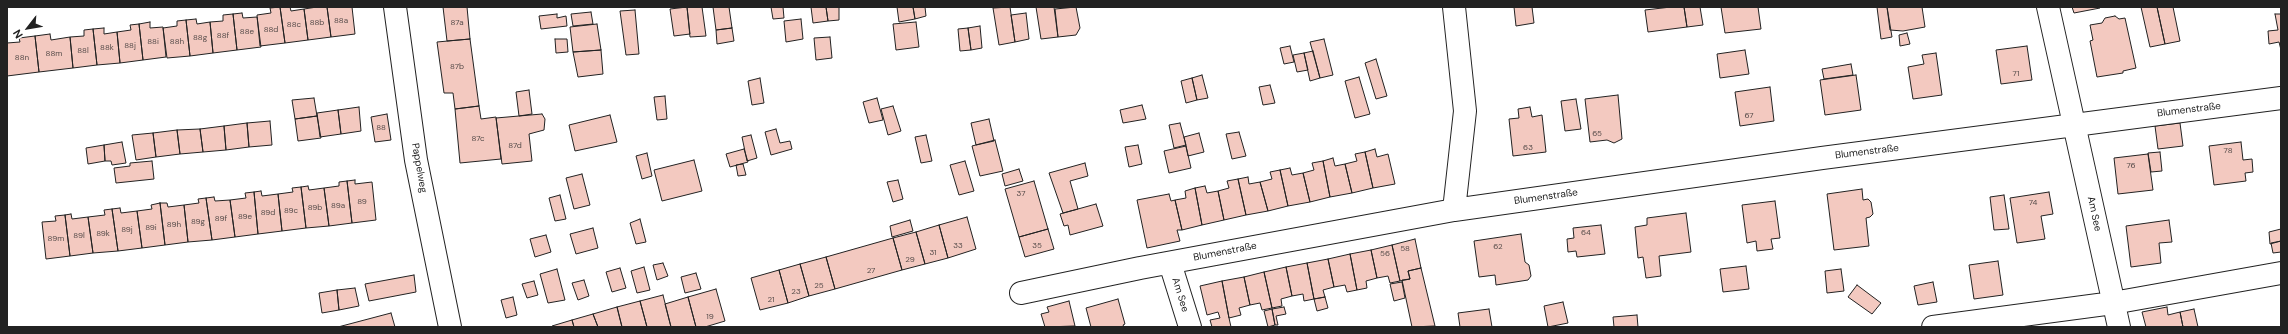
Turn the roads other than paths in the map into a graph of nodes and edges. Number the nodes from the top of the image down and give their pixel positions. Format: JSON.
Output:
{"nodes":[{"id":1,"x":395,"y":7,"type":"edge"},
{"id":2,"x":1454,"y":7,"type":"edge"},
{"id":3,"x":2048,"y":7,"type":"edge"},
{"id":4,"x":2281,"y":98,"type":"edge"},
{"id":5,"x":2075,"y":125,"type":"junction"},
{"id":6,"x":1454,"y":210,"type":"junction"},
{"id":7,"x":1170,"y":263,"type":"junction"},
{"id":8,"x":2281,"y":273,"type":"edge"},
{"id":9,"x":1021,"y":293,"type":"dead end"},
{"id":10,"x":2113,"y":303,"type":"junction"},
{"id":11,"x":450,"y":327,"type":"edge"},
{"id":12,"x":1190,"y":327,"type":"edge"},
{"id":13,"x":1933,"y":327,"type":"edge"},
{"id":14,"x":2119,"y":327,"type":"edge"}],
"edges":[{"from":1,"to":11,"type":"street","name":"Pappelweg"},
{"from":2,"to":6,"type":"street"},
{"from":3,"to":5,"type":"street","name":"Am See"},
{"from":4,"to":5,"type":"street","name":"Blumenstraße"},
{"from":5,"to":6,"type":"street","name":"Blumenstraße"},
{"from":5,"to":10,"type":"street","name":"Am See"},
{"from":6,"to":7,"type":"street","name":"Blumenstraße"},
{"from":7,"to":9,"type":"street","name":"Blumenstraße"},
{"from":7,"to":12,"type":"street","name":"Am See"},
{"from":8,"to":10,"type":"street"},
{"from":10,"to":13,"type":"street"},
{"from":10,"to":14,"type":"street","name":"Am See"}]}
